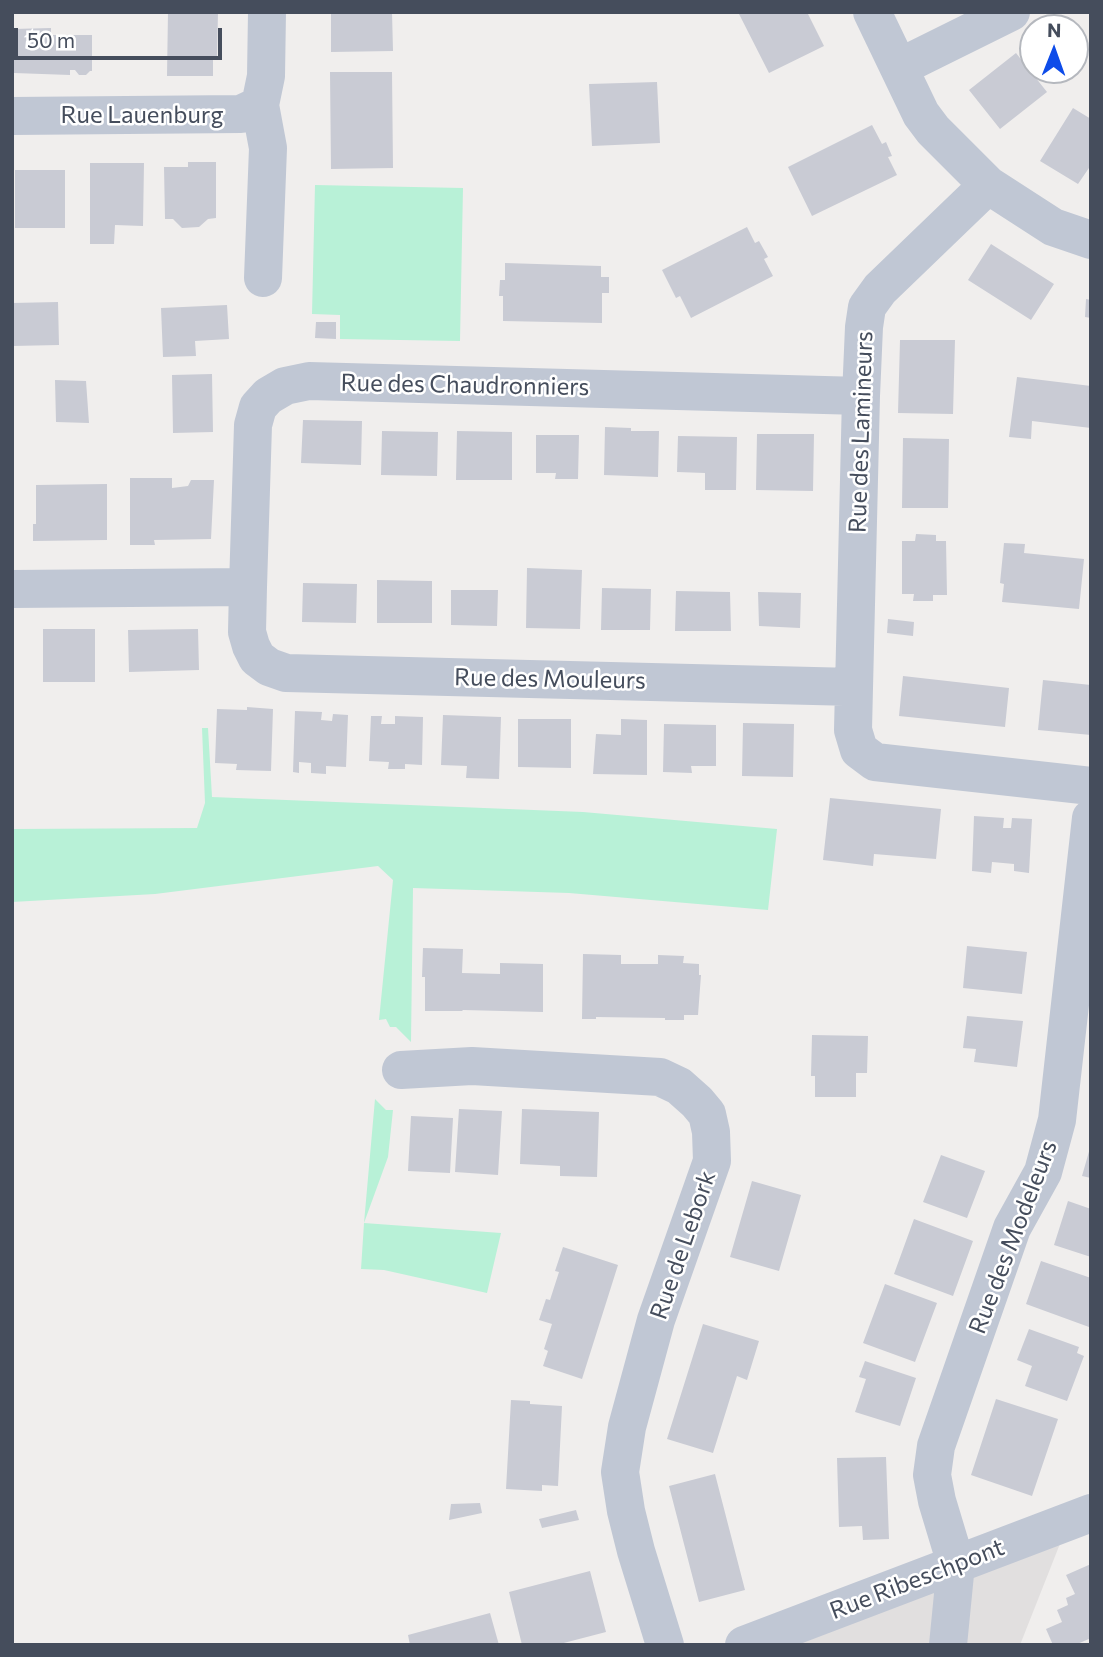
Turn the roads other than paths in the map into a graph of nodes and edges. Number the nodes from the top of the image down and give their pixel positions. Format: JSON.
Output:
{"nodes":[{"id":1,"x":267,"y":12,"type":"edge"},
{"id":2,"x":872,"y":12,"type":"edge"},
{"id":3,"x":1010,"y":12,"type":"edge"},
{"id":4,"x":900,"y":67,"type":"junction"},
{"id":5,"x":260,"y":105,"type":"junction"},
{"id":6,"x":12,"y":116,"type":"edge"},
{"id":7,"x":988,"y":185,"type":"junction"},
{"id":8,"x":1091,"y":240,"type":"edge"},
{"id":9,"x":262,"y":278,"type":"dead end"},
{"id":10,"x":861,"y":396,"type":"junction"},
{"id":11,"x":248,"y":587,"type":"junction"},
{"id":12,"x":12,"y":589,"type":"edge"},
{"id":13,"x":854,"y":687,"type":"junction"},
{"id":14,"x":1091,"y":786,"type":"edge"},
{"id":15,"x":1091,"y":818,"type":"edge"},
{"id":16,"x":401,"y":1070,"type":"dead end"},
{"id":17,"x":1091,"y":1513,"type":"edge"},
{"id":18,"x":956,"y":1564,"type":"junction"},
{"id":19,"x":949,"y":1635,"type":"edge"},
{"id":20,"x":665,"y":1645,"type":"edge"},
{"id":21,"x":744,"y":1645,"type":"edge"}],
"edges":[{"from":1,"to":5,"type":"street"},
{"from":2,"to":4,"type":"street"},
{"from":3,"to":4,"type":"street"},
{"from":4,"to":7,"type":"street"},
{"from":5,"to":6,"type":"street","name":"Rue Lauenburg"},
{"from":5,"to":9,"type":"street"},
{"from":7,"to":8,"type":"street"},
{"from":7,"to":10,"type":"street","name":"Rue des Lamineurs"},
{"from":10,"to":11,"type":"street","name":"Rue des Chaudronniers"},
{"from":10,"to":13,"type":"street","name":"Rue des Lamineurs"},
{"from":11,"to":12,"type":"street"},
{"from":11,"to":13,"type":"street","name":"Rue des Mouleurs"},
{"from":13,"to":14,"type":"street"},
{"from":15,"to":18,"type":"street","name":"Rue des Modeleurs"},
{"from":16,"to":20,"type":"street","name":"Rue de Lebork"},
{"from":17,"to":18,"type":"street","name":"Rue Ribeschpont"},
{"from":18,"to":19,"type":"street"},
{"from":18,"to":21,"type":"street","name":"Rue Ribeschpont"}]}
